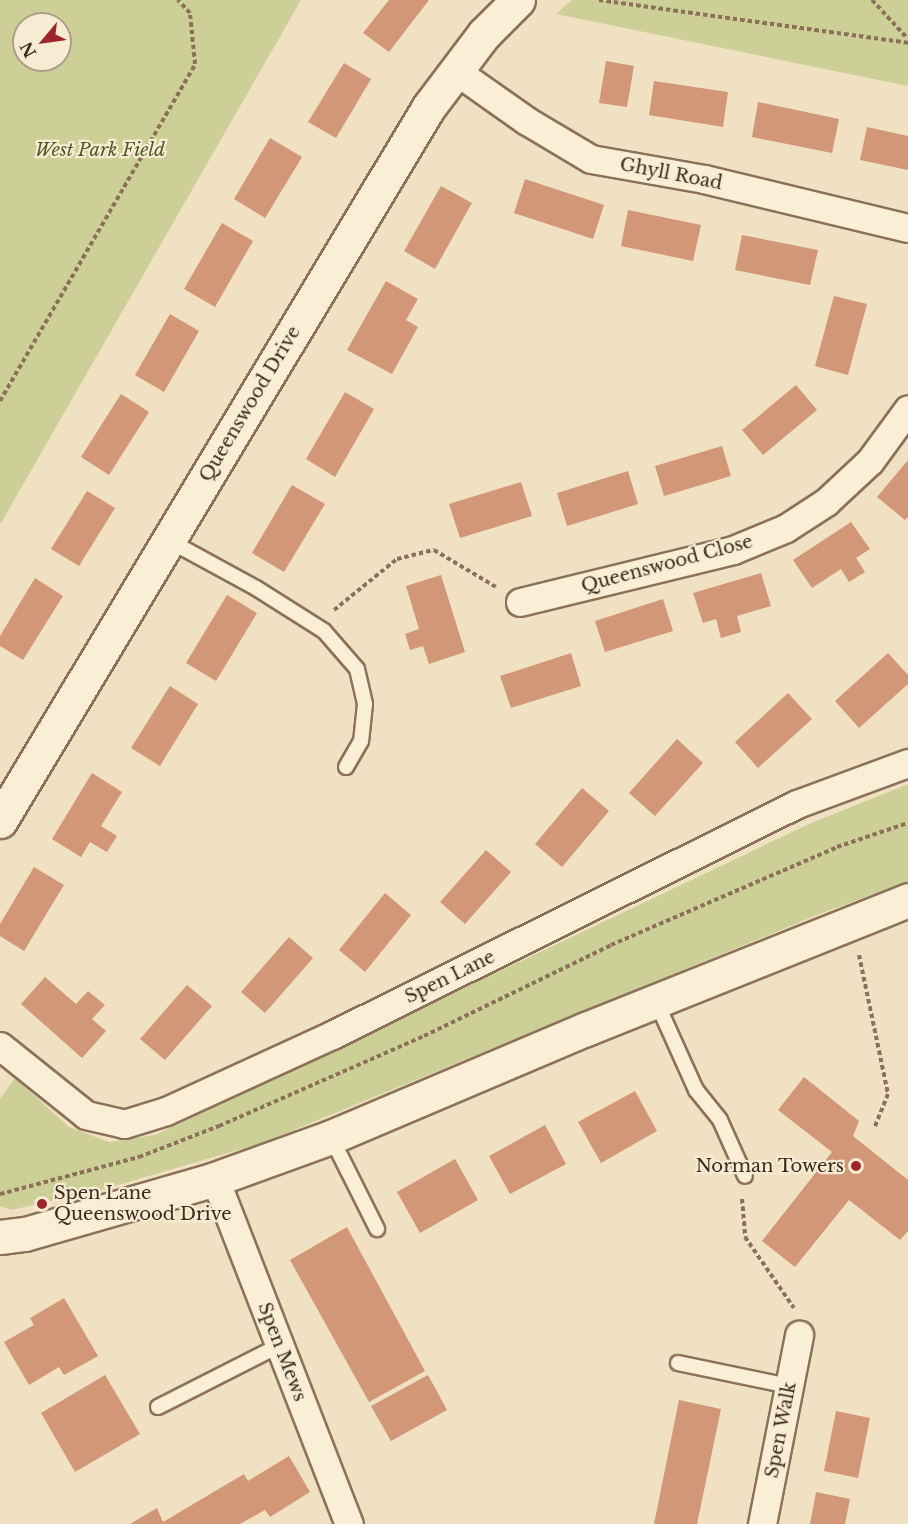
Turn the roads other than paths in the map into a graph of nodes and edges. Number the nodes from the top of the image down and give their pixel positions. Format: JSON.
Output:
{"nodes":[{"id":1,"x":518,"y":0,"type":"edge"},
{"id":2,"x":456,"y":71,"type":"junction"},
{"id":3,"x":908,"y":228,"type":"edge"},
{"id":4,"x":908,"y":410,"type":"edge"},
{"id":5,"x":168,"y":540,"type":"junction"},
{"id":6,"x":520,"y":602,"type":"road end"},
{"id":7,"x":908,"y":763,"type":"edge"},
{"id":8,"x":346,"y":767,"type":"dead end"},
{"id":9,"x":5,"y":802,"type":"edge"},
{"id":10,"x":908,"y":900,"type":"edge"},
{"id":11,"x":656,"y":1001,"type":"junction"},
{"id":12,"x":5,"y":1057,"type":"edge"},
{"id":13,"x":331,"y":1137,"type":"junction"},
{"id":14,"x":745,"y":1176,"type":"road end"},
{"id":15,"x":215,"y":1179,"type":"junction"},
{"id":16,"x":377,"y":1229,"type":"dead end"},
{"id":17,"x":0,"y":1237,"type":"edge"},
{"id":18,"x":799,"y":1335,"type":"road end"},
{"id":19,"x":280,"y":1345,"type":"junction"},
{"id":20,"x":678,"y":1363,"type":"dead end"},
{"id":21,"x":789,"y":1386,"type":"junction"},
{"id":22,"x":158,"y":1407,"type":"dead end"},
{"id":23,"x":349,"y":1524,"type":"edge"},
{"id":24,"x":762,"y":1524,"type":"edge"}],
"edges":[{"from":1,"to":2,"type":"street","name":"Queenswood Drive"},
{"from":2,"to":3,"type":"street","name":"Ghyll Road"},
{"from":2,"to":5,"type":"street","name":"Queenswood Drive"},
{"from":4,"to":6,"type":"street","name":"Queenswood Close"},
{"from":5,"to":8,"type":"lane"},
{"from":5,"to":9,"type":"street","name":"Queenswood Drive"},
{"from":7,"to":12,"type":"street","name":"Spen Lane"},
{"from":10,"to":11,"type":"street"},
{"from":11,"to":13,"type":"street"},
{"from":11,"to":14,"type":"lane"},
{"from":13,"to":15,"type":"street"},
{"from":13,"to":16,"type":"lane"},
{"from":15,"to":17,"type":"street"},
{"from":15,"to":19,"type":"street","name":"Spen Mews"},
{"from":18,"to":21,"type":"street","name":"Spen Walk"},
{"from":19,"to":22,"type":"lane"},
{"from":19,"to":23,"type":"street","name":"Spen Mews"},
{"from":20,"to":21,"type":"lane"},
{"from":21,"to":24,"type":"street","name":"Spen Walk"}]}
